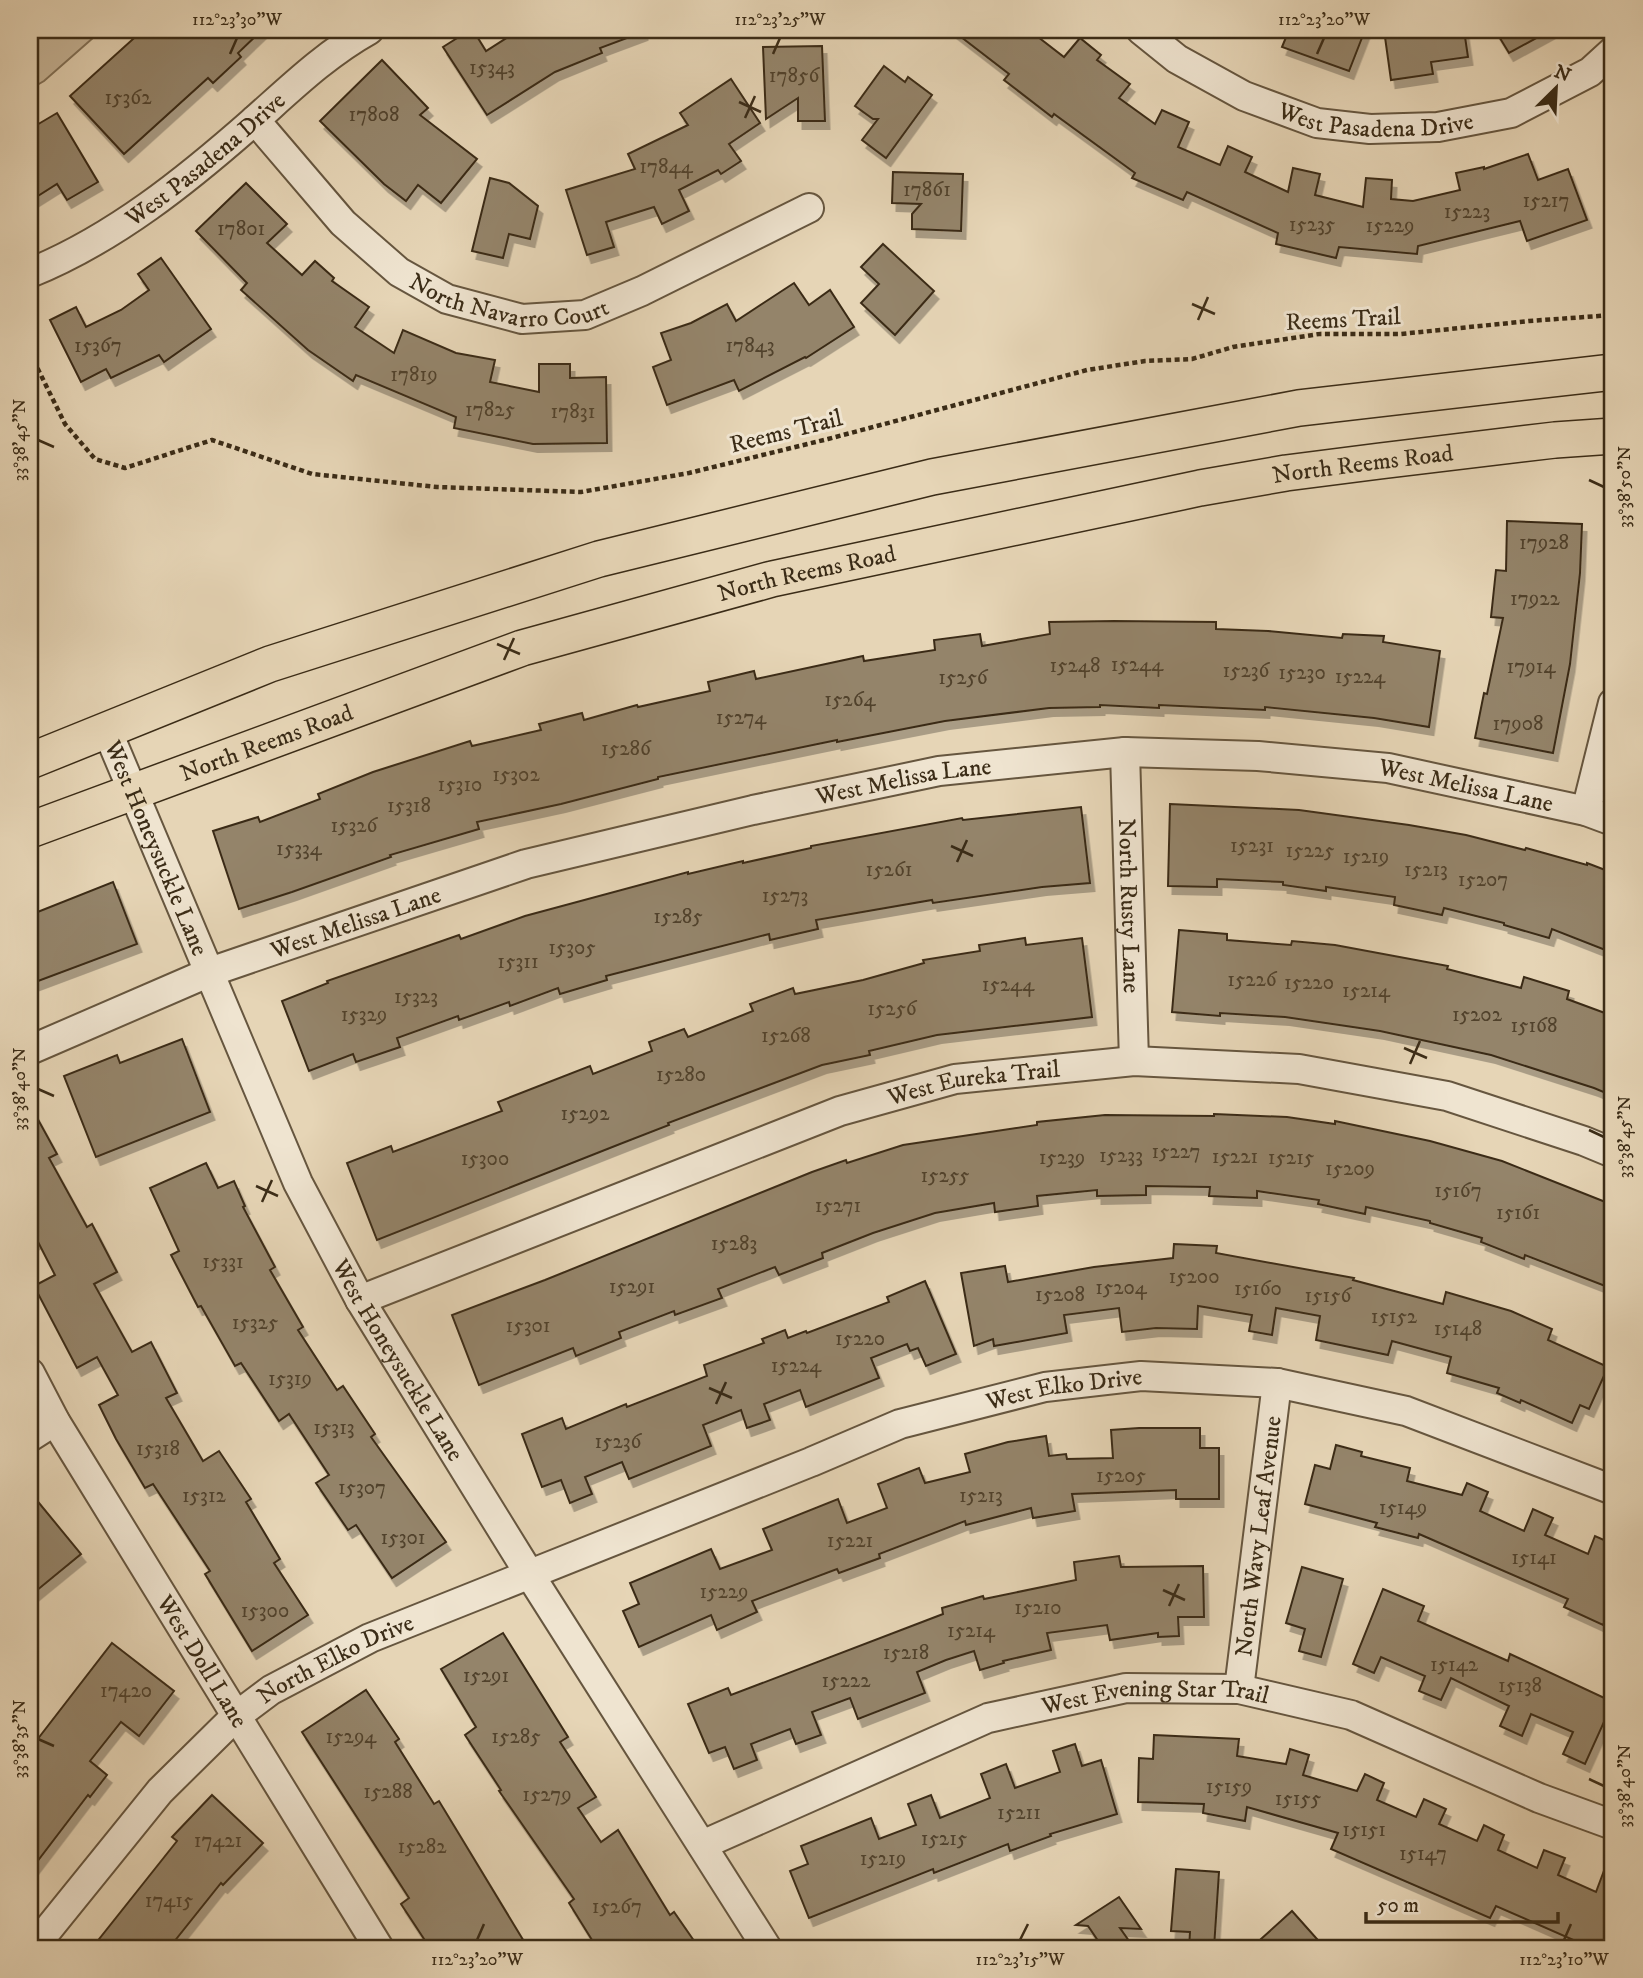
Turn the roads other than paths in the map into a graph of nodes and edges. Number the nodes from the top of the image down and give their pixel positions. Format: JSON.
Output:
{"nodes":[{"id":1,"x":369,"y":30,"type":"edge"},
{"id":2,"x":1141,"y":30,"type":"edge"},
{"id":3,"x":1613,"y":51,"type":"edge"},
{"id":4,"x":255,"y":120,"type":"junction"},
{"id":5,"x":809,"y":208,"type":"dead end"},
{"id":6,"x":30,"y":274,"type":"edge"},
{"id":7,"x":1613,"y":372,"type":"edge"},
{"id":8,"x":1613,"y":436,"type":"edge"},
{"id":9,"x":1613,"y":704,"type":"edge"},
{"id":10,"x":107,"y":730,"type":"junction"},
{"id":11,"x":1125,"y":752,"type":"junction"},
{"id":12,"x":30,"y":761,"type":"edge"},
{"id":13,"x":133,"y":790,"type":"junction"},
{"id":14,"x":1586,"y":811,"type":"junction"},
{"id":15,"x":1613,"y":821,"type":"edge"},
{"id":16,"x":30,"y":830,"type":"edge"},
{"id":17,"x":210,"y":972,"type":"junction"},
{"id":18,"x":30,"y":1050,"type":"edge"},
{"id":19,"x":1134,"y":1061,"type":"junction"},
{"id":20,"x":1613,"y":1153,"type":"edge"},
{"id":21,"x":360,"y":1300,"type":"junction"},
{"id":22,"x":30,"y":1373,"type":"edge"},
{"id":23,"x":1277,"y":1383,"type":"junction"},
{"id":24,"x":55,"y":1421,"type":"junction"},
{"id":25,"x":30,"y":1437,"type":"edge"},
{"id":26,"x":1612,"y":1485,"type":"edge"},
{"id":27,"x":530,"y":1575,"type":"junction"},
{"id":28,"x":1239,"y":1689,"type":"junction"},
{"id":29,"x":235,"y":1717,"type":"junction"},
{"id":30,"x":1613,"y":1825,"type":"edge"},
{"id":31,"x":702,"y":1845,"type":"junction"},
{"id":32,"x":33,"y":1948,"type":"edge"},
{"id":33,"x":379,"y":1948,"type":"edge"},
{"id":34,"x":767,"y":1948,"type":"edge"}],
"edges":[{"from":1,"to":4,"type":"street","name":"West Pasadena Drive"},
{"from":2,"to":3,"type":"street","name":"West Pasadena Drive"},
{"from":4,"to":5,"type":"street","name":"North Navarro Court"},
{"from":4,"to":6,"type":"street","name":"West Pasadena Drive"},
{"from":7,"to":10,"type":"main road"},
{"from":8,"to":13,"type":"main road","name":"North Reems Road"},
{"from":9,"to":14,"type":"street"},
{"from":10,"to":12,"type":"main road"},
{"from":10,"to":13,"type":"street","name":"West Honeysuckle Lane"},
{"from":11,"to":14,"type":"street","name":"West Melissa Lane"},
{"from":11,"to":17,"type":"street","name":"West Melissa Lane"},
{"from":11,"to":19,"type":"street","name":"North Rusty Lane"},
{"from":13,"to":16,"type":"main road","name":"North Reems Road"},
{"from":13,"to":17,"type":"street","name":"West Honeysuckle Lane"},
{"from":14,"to":15,"type":"street","name":"West Melissa Lane"},
{"from":17,"to":18,"type":"street","name":"West Melissa Lane"},
{"from":17,"to":21,"type":"street","name":"West Honeysuckle Lane"},
{"from":19,"to":20,"type":"street","name":"West Eureka Trail"},
{"from":19,"to":21,"type":"street","name":"West Eureka Trail"},
{"from":21,"to":27,"type":"street","name":"West Honeysuckle Lane"},
{"from":22,"to":24,"type":"street","name":"West Doll Lane"},
{"from":23,"to":26,"type":"street","name":"West Elko Drive"},
{"from":23,"to":27,"type":"street","name":"West Elko Drive"},
{"from":23,"to":28,"type":"street","name":"North Wavy Leaf Avenue"},
{"from":24,"to":25,"type":"street"},
{"from":24,"to":29,"type":"street","name":"West Doll Lane"},
{"from":27,"to":29,"type":"street","name":"North Elko Drive"},
{"from":27,"to":31,"type":"street","name":"West Honeysuckle Lane"},
{"from":28,"to":30,"type":"street","name":"West Evening Star Trail"},
{"from":28,"to":31,"type":"street","name":"West Evening Star Trail"},
{"from":29,"to":32,"type":"street","name":"North Elko Drive"},
{"from":29,"to":33,"type":"street","name":"West Doll Lane"},
{"from":31,"to":34,"type":"street","name":"West Honeysuckle Lane"}]}
